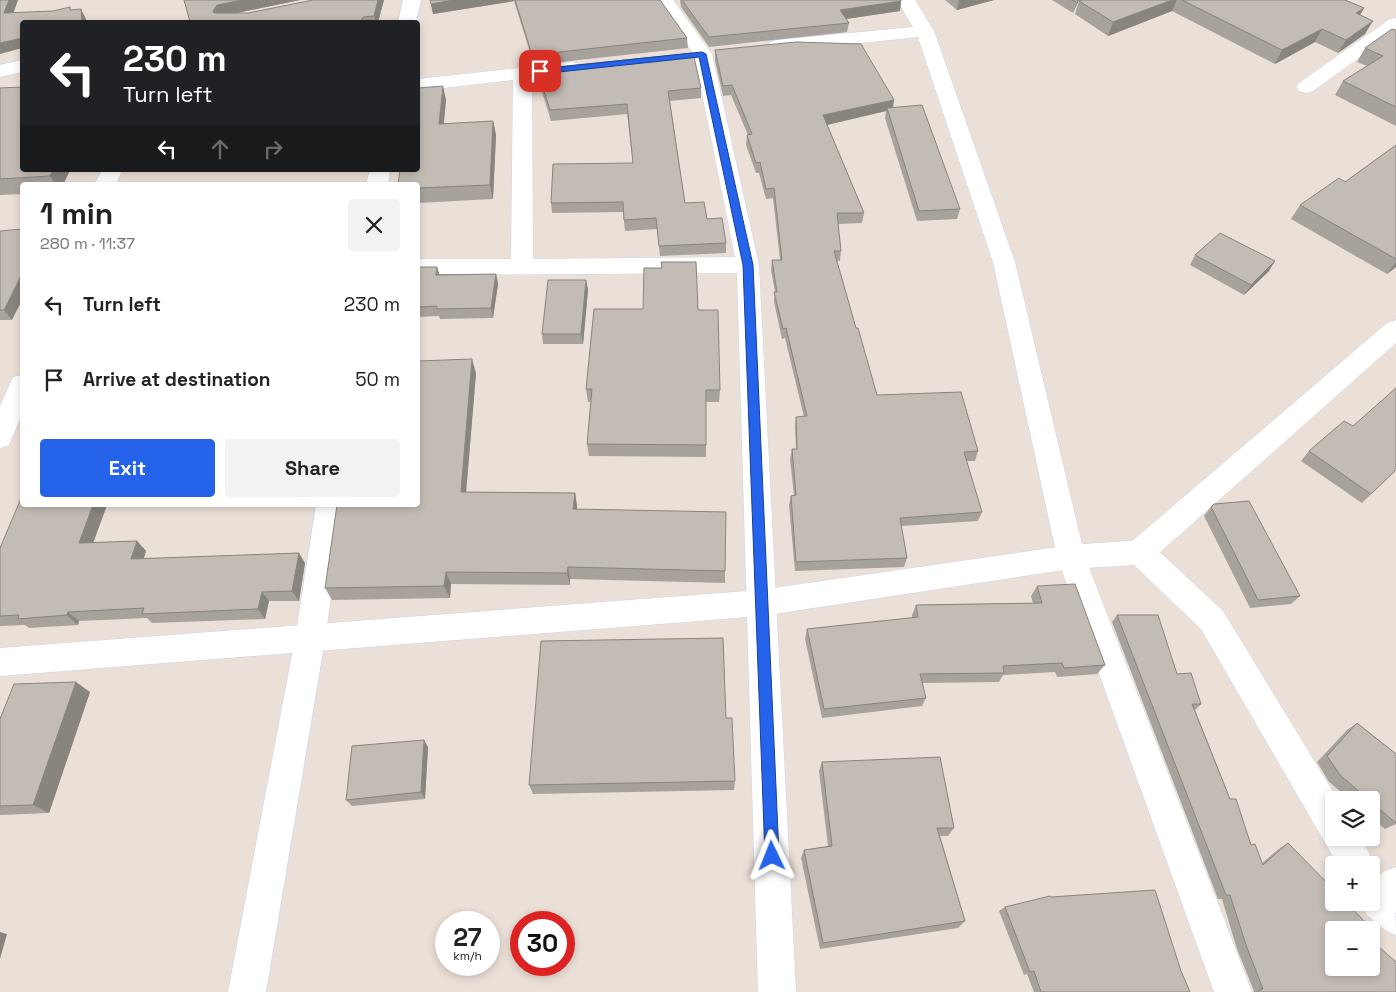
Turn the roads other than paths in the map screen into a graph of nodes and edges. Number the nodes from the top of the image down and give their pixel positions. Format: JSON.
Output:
{"nodes":[{"id":1,"x":412,"y":0,"type":"edge"},
{"id":2,"x":664,"y":0,"type":"edge"},
{"id":3,"x":906,"y":0,"type":"edge"},
{"id":4,"x":407,"y":20,"type":"edge"},
{"id":5,"x":1396,"y":24,"type":"edge"},
{"id":6,"x":925,"y":31,"type":"junction"},
{"id":7,"x":761,"y":48,"type":"edge"},
{"id":8,"x":20,"y":66,"type":"edge"},
{"id":9,"x":589,"y":66,"type":"edge"},
{"id":10,"x":0,"y":71,"type":"edge"},
{"id":11,"x":522,"y":73,"type":"junction"},
{"id":12,"x":420,"y":85,"type":"edge"},
{"id":13,"x":1306,"y":87,"type":"dead end"},
{"id":14,"x":748,"y":265,"type":"junction"},
{"id":15,"x":522,"y":266,"type":"junction"},
{"id":16,"x":420,"y":267,"type":"edge"},
{"id":17,"x":1396,"y":329,"type":"edge"},
{"id":18,"x":20,"y":389,"type":"edge"},
{"id":19,"x":0,"y":438,"type":"edge"},
{"id":20,"x":330,"y":507,"type":"edge"},
{"id":21,"x":1140,"y":552,"type":"junction"},
{"id":22,"x":1071,"y":558,"type":"junction"},
{"id":23,"x":762,"y":603,"type":"junction"},
{"id":24,"x":310,"y":639,"type":"junction"},
{"id":25,"x":0,"y":662,"type":"edge"},
{"id":26,"x":1325,"y":810,"type":"edge"},
{"id":27,"x":247,"y":992,"type":"edge"},
{"id":28,"x":777,"y":992,"type":"edge"},
{"id":29,"x":1233,"y":992,"type":"edge"}],
"edges":[{"from":1,"to":4,"type":"street"},
{"from":2,"to":14,"type":"street"},
{"from":3,"to":6,"type":"street"},
{"from":5,"to":13,"type":"street"},
{"from":6,"to":7,"type":"street"},
{"from":6,"to":22,"type":"street"},
{"from":8,"to":10,"type":"street"},
{"from":9,"to":11,"type":"street"},
{"from":11,"to":12,"type":"street"},
{"from":11,"to":15,"type":"street"},
{"from":14,"to":15,"type":"street"},
{"from":14,"to":23,"type":"street"},
{"from":15,"to":16,"type":"street"},
{"from":17,"to":21,"type":"street"},
{"from":18,"to":19,"type":"street"},
{"from":20,"to":24,"type":"street"},
{"from":21,"to":22,"type":"street"},
{"from":21,"to":26,"type":"street"},
{"from":22,"to":23,"type":"street"},
{"from":22,"to":29,"type":"street"},
{"from":23,"to":24,"type":"street"},
{"from":23,"to":28,"type":"street"},
{"from":24,"to":25,"type":"street"},
{"from":24,"to":27,"type":"street"}]}
